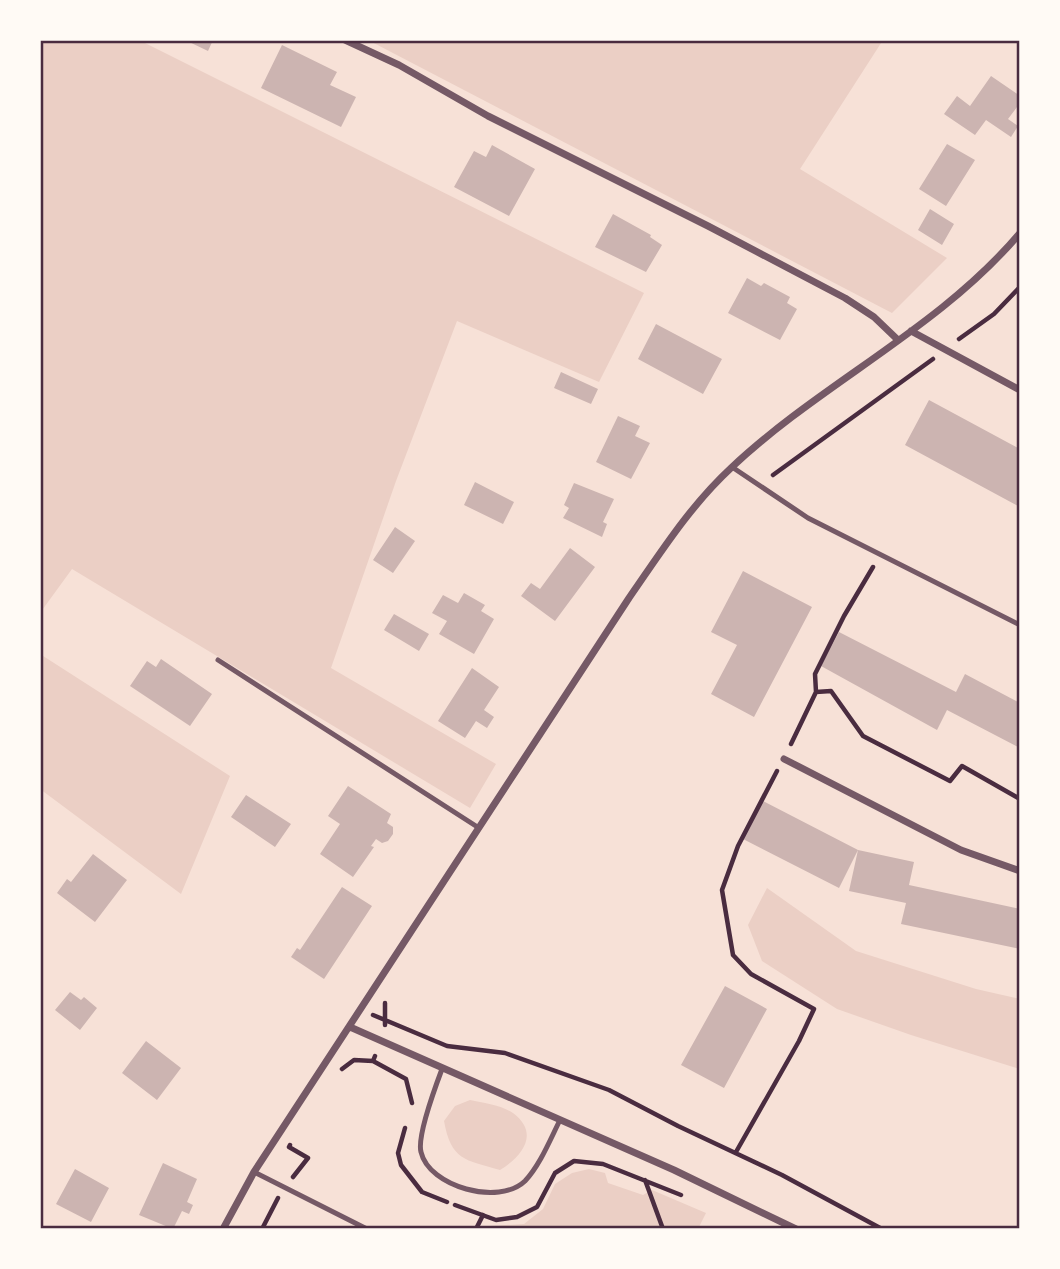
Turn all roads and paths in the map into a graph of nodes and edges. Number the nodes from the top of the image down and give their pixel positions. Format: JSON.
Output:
{"nodes":[{"id":1,"x":345,"y":40,"type":"edge"},
{"id":2,"x":1020,"y":233,"type":"edge"},
{"id":3,"x":1020,"y":287,"type":"edge"},
{"id":4,"x":911,"y":331,"type":"junction"},
{"id":5,"x":898,"y":340,"type":"junction"},
{"id":6,"x":945,"y":350,"type":"junction"},
{"id":7,"x":1020,"y":390,"type":"edge"},
{"id":8,"x":732,"y":467,"type":"junction"},
{"id":9,"x":761,"y":486,"type":"junction"},
{"id":10,"x":880,"y":554,"type":"junction"},
{"id":11,"x":1020,"y":625,"type":"edge"},
{"id":12,"x":218,"y":660,"type":"dead end"},
{"id":13,"x":816,"y":692,"type":"junction"},
{"id":14,"x":784,"y":759,"type":"junction"},
{"id":15,"x":1020,"y":799,"type":"edge"},
{"id":16,"x":479,"y":828,"type":"junction"},
{"id":17,"x":1020,"y":871,"type":"edge"},
{"id":18,"x":386,"y":999,"type":"dead end"},
{"id":19,"x":362,"y":1010,"type":"junction"},
{"id":20,"x":386,"y":1022,"type":"junction"},
{"id":21,"x":350,"y":1027,"type":"junction"},
{"id":22,"x":383,"y":1041,"type":"junction"},
{"id":23,"x":373,"y":1061,"type":"junction"},
{"id":24,"x":442,"y":1069,"type":"junction"},
{"id":25,"x":336,"y":1074,"type":"dead end"},
{"id":26,"x":410,"y":1110,"type":"dead end"},
{"id":27,"x":560,"y":1120,"type":"junction"},
{"id":28,"x":407,"y":1121,"type":"dead end"},
{"id":29,"x":296,"y":1136,"type":"dead end"},
{"id":30,"x":736,"y":1152,"type":"junction"},
{"id":31,"x":254,"y":1172,"type":"junction"},
{"id":32,"x":645,"y":1180,"type":"junction"},
{"id":33,"x":284,"y":1188,"type":"junction"},
{"id":34,"x":691,"y":1198,"type":"dead end"},
{"id":35,"x":483,"y":1215,"type":"junction"},
{"id":36,"x":223,"y":1229,"type":"edge"},
{"id":37,"x":262,"y":1229,"type":"edge"},
{"id":38,"x":367,"y":1229,"type":"edge"},
{"id":39,"x":476,"y":1229,"type":"edge"},
{"id":40,"x":663,"y":1229,"type":"edge"},
{"id":41,"x":796,"y":1229,"type":"edge"},
{"id":42,"x":882,"y":1229,"type":"edge"}],
"edges":[{"from":1,"to":5,"type":"street"},
{"from":2,"to":4,"type":"street"},
{"from":3,"to":6,"type":"path"},
{"from":4,"to":5,"type":"street"},
{"from":4,"to":6,"type":"street"},
{"from":5,"to":8,"type":"street"},
{"from":6,"to":7,"type":"street"},
{"from":6,"to":9,"type":"path"},
{"from":8,"to":9,"type":"lane"},
{"from":8,"to":16,"type":"street"},
{"from":9,"to":10,"type":"lane"},
{"from":10,"to":11,"type":"lane"},
{"from":10,"to":13,"type":"path"},
{"from":12,"to":16,"type":"lane"},
{"from":13,"to":14,"type":"path"},
{"from":13,"to":15,"type":"path"},
{"from":14,"to":17,"type":"street"},
{"from":14,"to":30,"type":"path"},
{"from":16,"to":19,"type":"street"},
{"from":18,"to":20,"type":"path"},
{"from":19,"to":20,"type":"path"},
{"from":19,"to":21,"type":"street"},
{"from":20,"to":22,"type":"path"},
{"from":20,"to":30,"type":"path"},
{"from":21,"to":22,"type":"street"},
{"from":21,"to":31,"type":"street"},
{"from":22,"to":23,"type":"path"},
{"from":22,"to":24,"type":"street"},
{"from":23,"to":25,"type":"path"},
{"from":23,"to":26,"type":"path"},
{"from":24,"to":27,"type":"street"},
{"from":24,"to":27,"type":"lane"},
{"from":27,"to":41,"type":"street"},
{"from":28,"to":35,"type":"path"},
{"from":29,"to":33,"type":"path"},
{"from":30,"to":42,"type":"path"},
{"from":31,"to":33,"type":"lane"},
{"from":31,"to":36,"type":"street"},
{"from":32,"to":34,"type":"path"},
{"from":32,"to":35,"type":"path"},
{"from":32,"to":40,"type":"path"},
{"from":33,"to":37,"type":"path"},
{"from":33,"to":38,"type":"lane"},
{"from":35,"to":39,"type":"path"}]}
